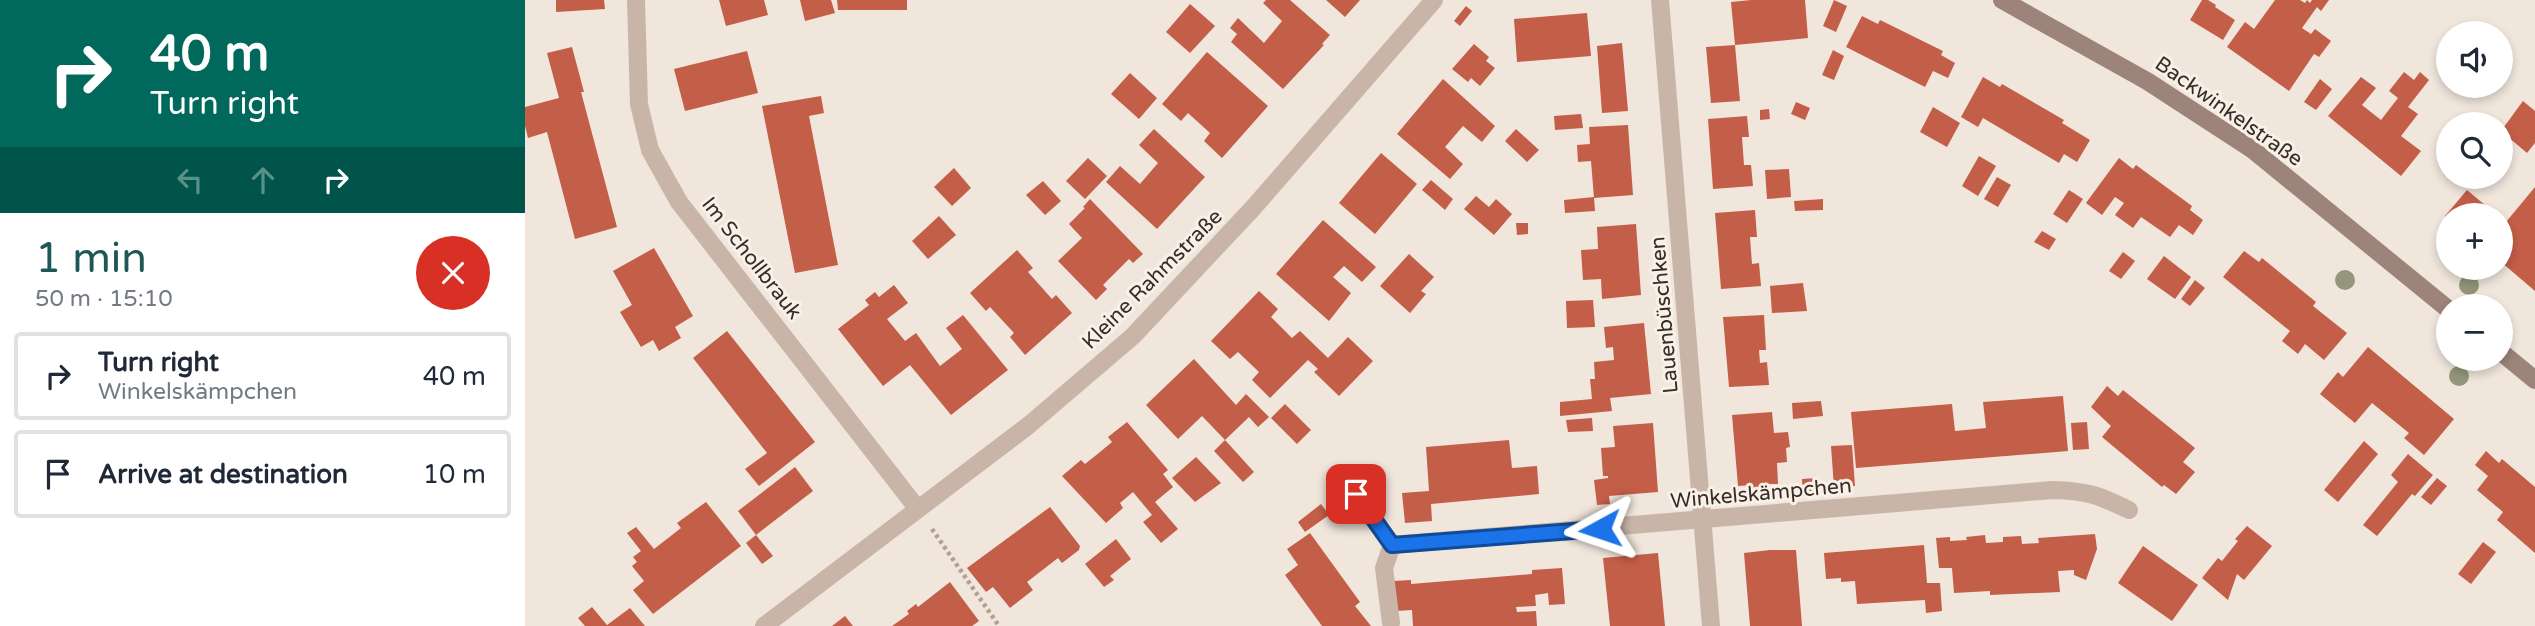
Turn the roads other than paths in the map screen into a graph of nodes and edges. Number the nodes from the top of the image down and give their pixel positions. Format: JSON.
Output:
{"nodes":[{"id":1,"x":636,"y":0,"type":"edge"},
{"id":2,"x":1434,"y":0,"type":"edge"},
{"id":3,"x":1660,"y":0,"type":"edge"},
{"id":4,"x":2002,"y":0,"type":"edge"},
{"id":5,"x":2436,"y":299,"type":"edge"},
{"id":6,"x":2513,"y":362,"type":"edge"},
{"id":7,"x":2535,"y":380,"type":"edge"},
{"id":8,"x":1356,"y":494,"type":"dead end"},
{"id":9,"x":917,"y":508,"type":"junction"},
{"id":10,"x":2129,"y":510,"type":"dead end"},
{"id":11,"x":1704,"y":521,"type":"junction"},
{"id":12,"x":1392,"y":545,"type":"junction"},
{"id":13,"x":1391,"y":622,"type":"dead end"},
{"id":14,"x":764,"y":626,"type":"edge"},
{"id":15,"x":1711,"y":626,"type":"edge"}],
"edges":[{"from":1,"to":9,"type":"street","name":"Im Schollbrauk"},
{"from":2,"to":9,"type":"street","name":"Kleine Rahmstraße"},
{"from":3,"to":11,"type":"street","name":"Lauenbüschken"},
{"from":4,"to":5,"type":"main road","name":"Backwinkelstraße"},
{"from":6,"to":7,"type":"main road"},
{"from":8,"to":12,"type":"street"},
{"from":9,"to":14,"type":"street","name":"Kleine Rahmstraße"},
{"from":10,"to":11,"type":"street","name":"Winkelskämpchen"},
{"from":11,"to":12,"type":"street","name":"Winkelskämpchen"},
{"from":11,"to":15,"type":"street","name":"Lauenbüschken"},
{"from":12,"to":13,"type":"street"}]}
